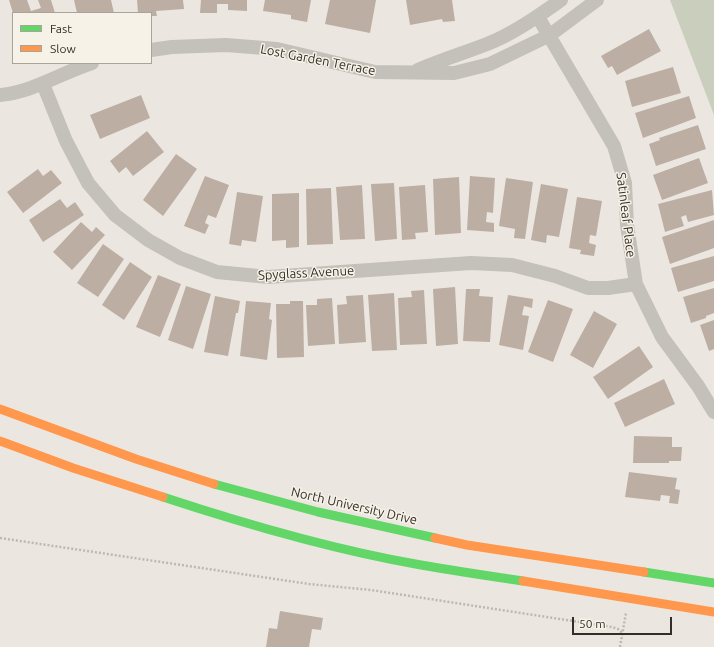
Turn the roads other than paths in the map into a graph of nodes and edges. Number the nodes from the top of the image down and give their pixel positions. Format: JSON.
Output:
{"nodes":[{"id":1,"x":561,"y":0,"type":"edge"},
{"id":2,"x":598,"y":0,"type":"edge"},
{"id":3,"x":538,"y":17,"type":"junction"},
{"id":4,"x":550,"y":35,"type":"junction"},
{"id":5,"x":152,"y":50,"type":"edge"},
{"id":6,"x":89,"y":64,"type":"edge"},
{"id":7,"x":414,"y":72,"type":"junction"},
{"id":8,"x":43,"y":84,"type":"junction"},
{"id":9,"x":0,"y":95,"type":"edge"},
{"id":10,"x":636,"y":284,"type":"junction"},
{"id":11,"x":0,"y":409,"type":"edge"},
{"id":12,"x":714,"y":412,"type":"edge"},
{"id":13,"x":0,"y":441,"type":"edge"},
{"id":14,"x":714,"y":583,"type":"edge"},
{"id":15,"x":714,"y":612,"type":"edge"}],
"edges":[{"from":1,"to":3,"type":"street","name":"Lost Garden Terrace"},
{"from":2,"to":4,"type":"street","name":"Lost Garden Terrace"},
{"from":3,"to":4,"type":"street","name":"Satinleaf Place"},
{"from":3,"to":7,"type":"street","name":"Lost Garden Terrace"},
{"from":4,"to":7,"type":"street","name":"Lost Garden Terrace"},
{"from":4,"to":10,"type":"street","name":"Satinleaf Place"},
{"from":5,"to":7,"type":"street","name":"Lost Garden Terrace"},
{"from":6,"to":8,"type":"street"},
{"from":8,"to":9,"type":"street"},
{"from":8,"to":10,"type":"street","name":"Spyglass Avenue"},
{"from":10,"to":12,"type":"street","name":"Satinleaf Place"},
{"from":11,"to":14,"type":"main road","name":"North University Drive"},
{"from":13,"to":15,"type":"main road"}]}
